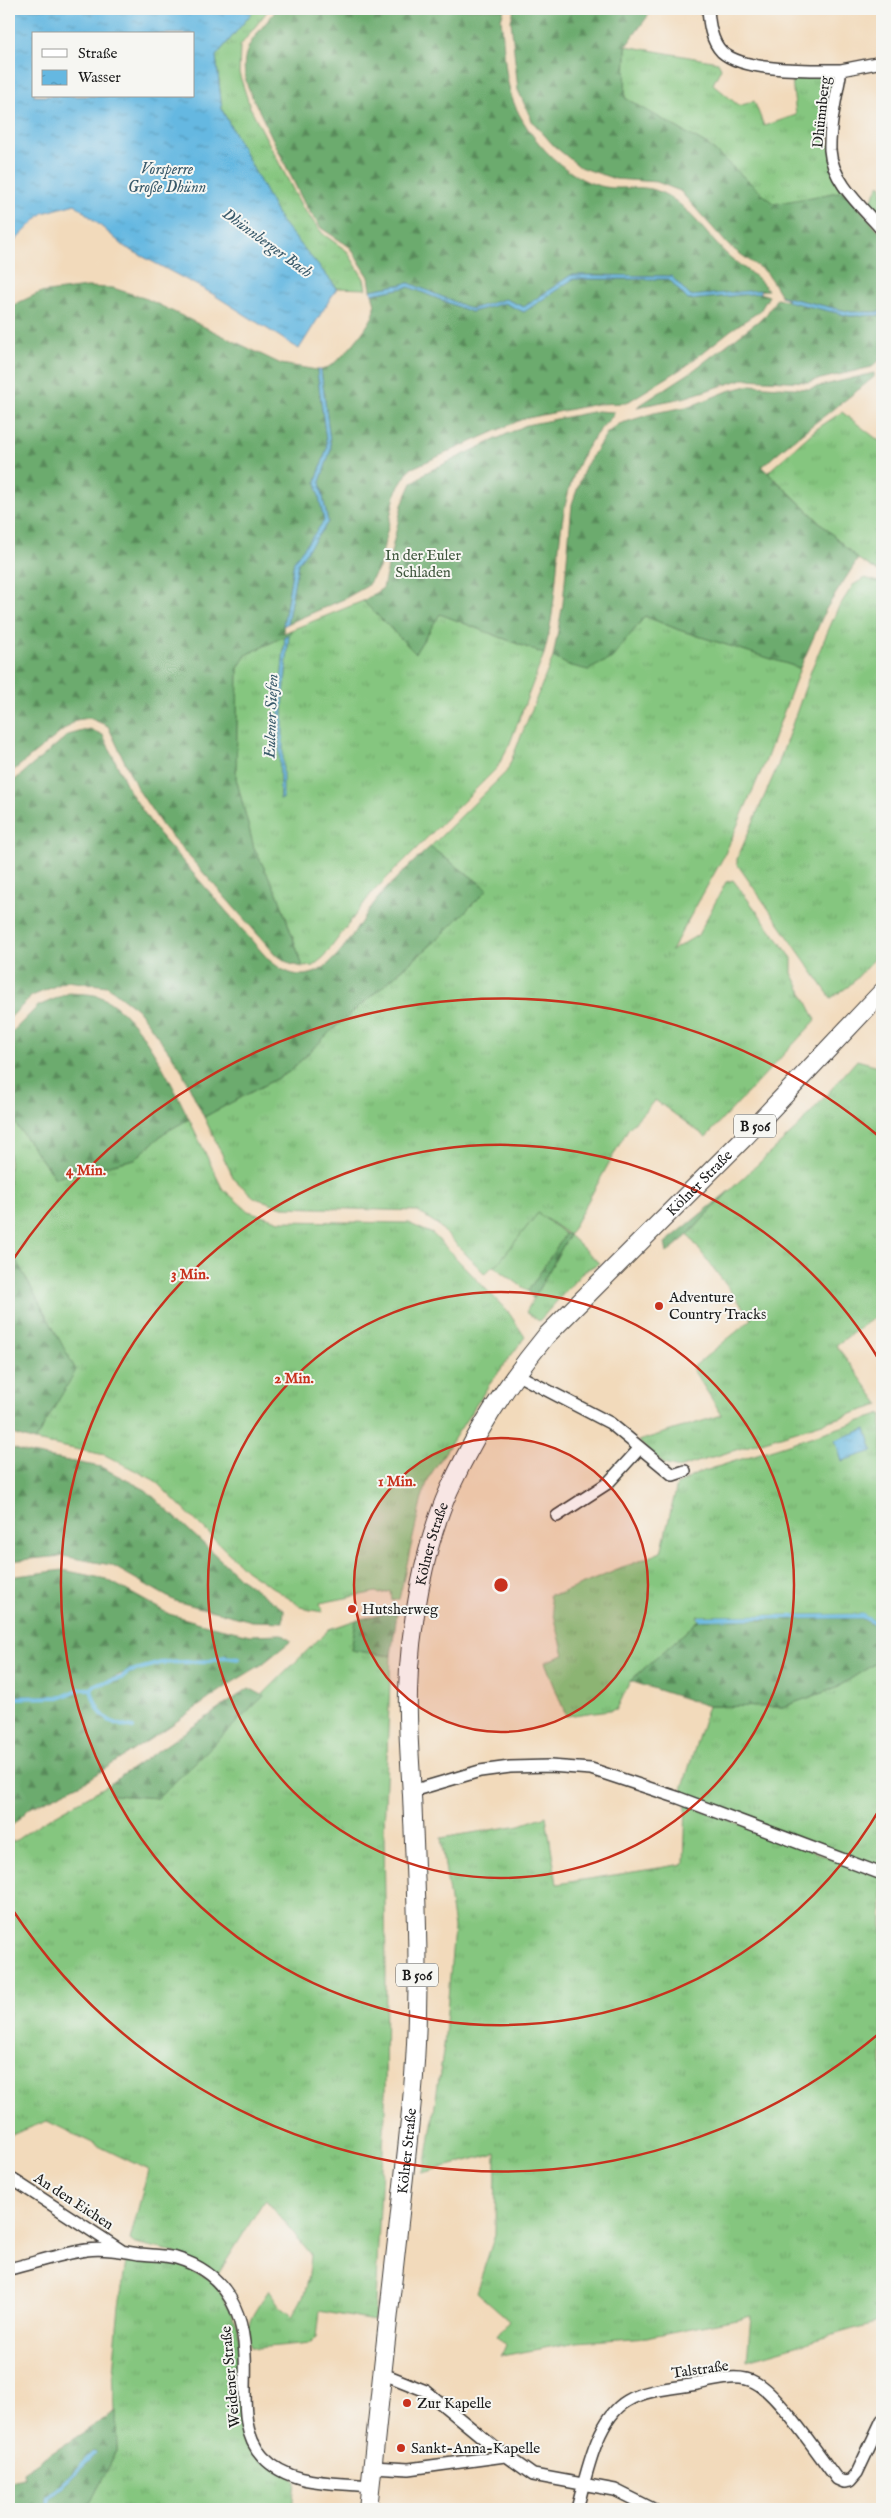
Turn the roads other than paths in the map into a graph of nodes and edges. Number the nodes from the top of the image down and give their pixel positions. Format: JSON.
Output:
{"nodes":[{"id":1,"x":708,"y":9,"type":"edge"},
{"id":2,"x":882,"y":62,"type":"edge"},
{"id":3,"x":841,"y":70,"type":"junction"},
{"id":4,"x":882,"y":230,"type":"edge"},
{"id":5,"x":882,"y":992,"type":"edge"},
{"id":6,"x":516,"y":1374,"type":"junction"},
{"id":7,"x":639,"y":1449,"type":"junction"},
{"id":8,"x":685,"y":1471,"type":"dead end"},
{"id":9,"x":556,"y":1516,"type":"dead end"},
{"id":10,"x":412,"y":1791,"type":"junction"},
{"id":11,"x":882,"y":1874,"type":"edge"},
{"id":12,"x":9,"y":2177,"type":"edge"},
{"id":13,"x":122,"y":2252,"type":"junction"},
{"id":14,"x":9,"y":2269,"type":"edge"},
{"id":15,"x":381,"y":2376,"type":"junction"},
{"id":16,"x":882,"y":2420,"type":"edge"},
{"id":17,"x":505,"y":2456,"type":"junction"},
{"id":18,"x":372,"y":2467,"type":"junction"},
{"id":19,"x":370,"y":2486,"type":"junction"},
{"id":20,"x":584,"y":2486,"type":"junction"},
{"id":21,"x":368,"y":2509,"type":"edge"},
{"id":22,"x":577,"y":2509,"type":"edge"},
{"id":23,"x":653,"y":2509,"type":"edge"}],
"edges":[{"from":1,"to":3,"type":"street","name":"Dhünnberg"},
{"from":2,"to":3,"type":"street","name":"Dhünnberg"},
{"from":3,"to":4,"type":"street","name":"Dhünnberg"},
{"from":5,"to":6,"type":"main road","name":"Kölner Straße","number":"B 506"},
{"from":6,"to":7,"type":"street"},
{"from":6,"to":10,"type":"main road","name":"Kölner Straße","number":"B 506"},
{"from":7,"to":8,"type":"street"},
{"from":7,"to":9,"type":"street"},
{"from":10,"to":11,"type":"street"},
{"from":10,"to":15,"type":"main road","name":"Kölner Straße","number":"B 506"},
{"from":12,"to":13,"type":"street","name":"An den Eichen"},
{"from":13,"to":14,"type":"street","name":"Weidener Straße"},
{"from":13,"to":19,"type":"street","name":"Weidener Straße"},
{"from":15,"to":17,"type":"street"},
{"from":15,"to":18,"type":"main road","name":"Kölner Straße","number":"B 506"},
{"from":16,"to":20,"type":"street","name":"Talstraße"},
{"from":17,"to":18,"type":"street"},
{"from":17,"to":20,"type":"street"},
{"from":18,"to":19,"type":"main road","name":"Kölner Straße","number":"B 506"},
{"from":19,"to":21,"type":"main road","name":"Kölner Straße","number":"B 506"},
{"from":20,"to":22,"type":"street"},
{"from":20,"to":23,"type":"street"}]}
